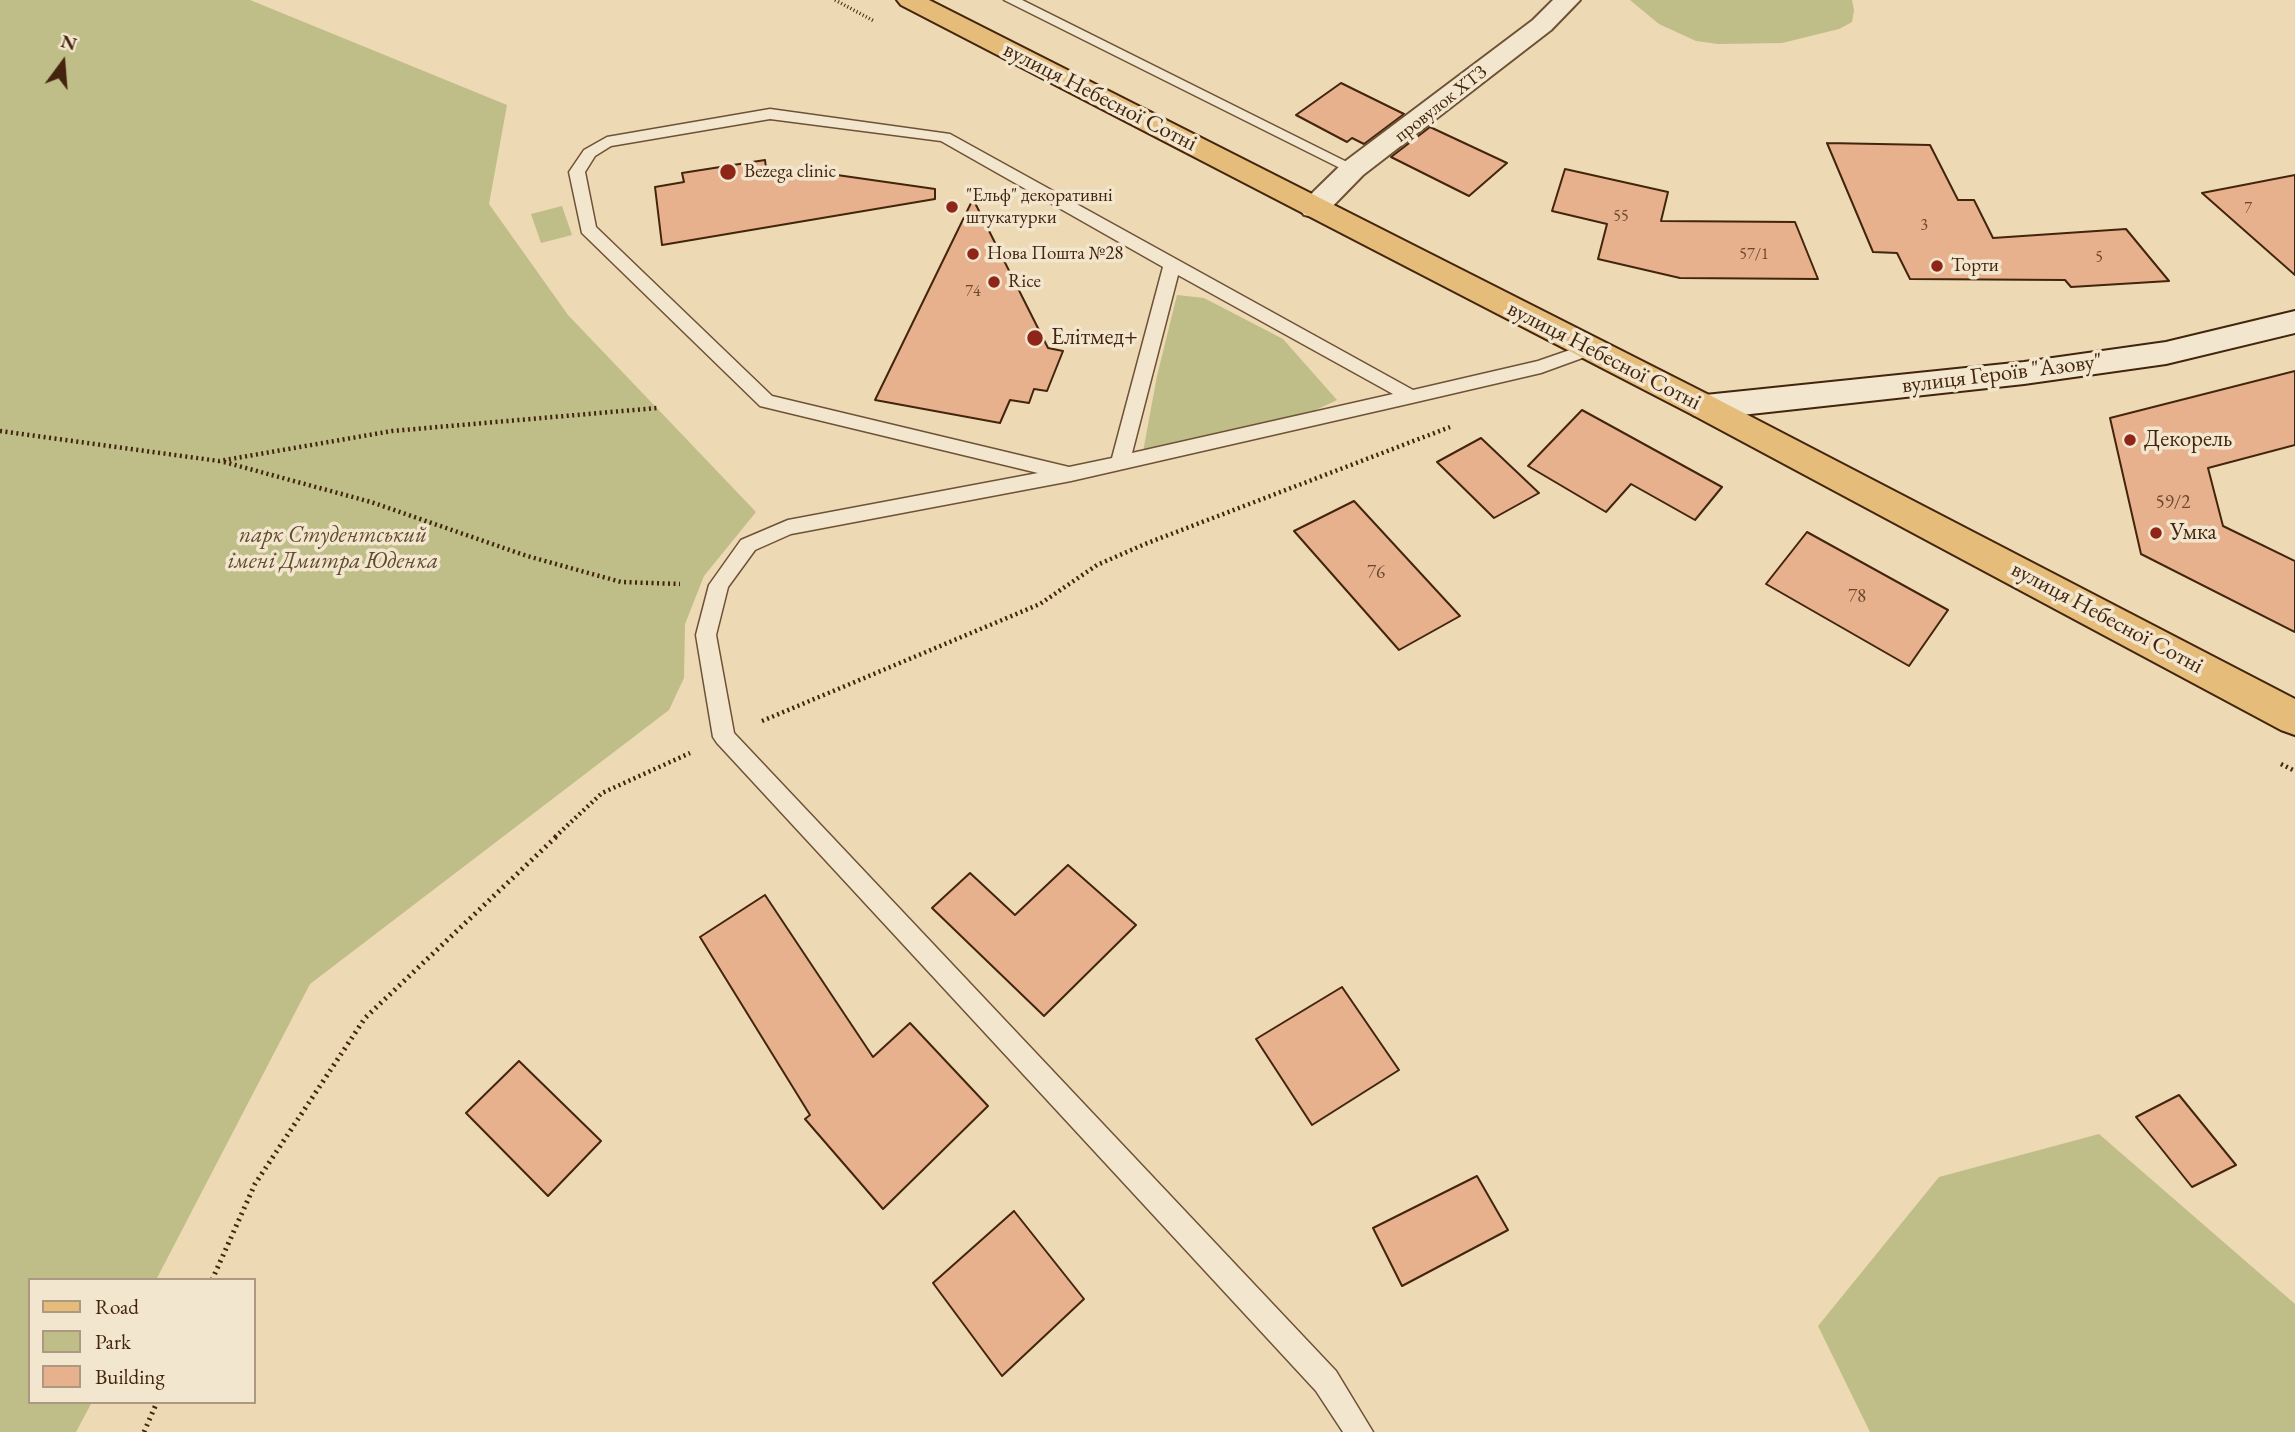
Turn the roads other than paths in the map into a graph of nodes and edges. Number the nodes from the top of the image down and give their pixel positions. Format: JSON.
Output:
{"nodes":[{"id":1,"x":910,"y":0,"type":"edge"},
{"id":2,"x":1012,"y":0,"type":"edge"},
{"id":3,"x":1567,"y":0,"type":"edge"},
{"id":4,"x":1353,"y":169,"type":"junction"},
{"id":5,"x":1314,"y":208,"type":"junction"},
{"id":6,"x":1172,"y":265,"type":"junction"},
{"id":7,"x":2295,"y":322,"type":"edge"},
{"id":8,"x":1591,"y":349,"type":"junction"},
{"id":9,"x":1412,"y":397,"type":"junction"},
{"id":10,"x":1705,"y":407,"type":"junction"},
{"id":11,"x":1120,"y":463,"type":"junction"},
{"id":12,"x":1071,"y":474,"type":"junction"},
{"id":13,"x":2295,"y":718,"type":"edge"},
{"id":14,"x":1359,"y":1432,"type":"edge"}],
"edges":[{"from":1,"to":5,"type":"main road","name":"вулиця Небесної Сотні"},
{"from":2,"to":4,"type":"lane"},
{"from":3,"to":4,"type":"street","name":"провулок ХТЗ"},
{"from":4,"to":5,"type":"street","name":"провулок ХТЗ"},
{"from":5,"to":8,"type":"main road","name":"вулиця Небесної Сотні"},
{"from":6,"to":9,"type":"lane"},
{"from":6,"to":11,"type":"lane"},
{"from":6,"to":12,"type":"lane"},
{"from":7,"to":10,"type":"street","name":"вулиця Героїв \"Азову\""},
{"from":8,"to":9,"type":"lane"},
{"from":8,"to":10,"type":"main road","name":"вулиця Небесної Сотні"},
{"from":9,"to":11,"type":"lane"},
{"from":10,"to":13,"type":"main road","name":"вулиця Небесної Сотні"},
{"from":11,"to":12,"type":"lane"},
{"from":12,"to":14,"type":"lane"}]}
